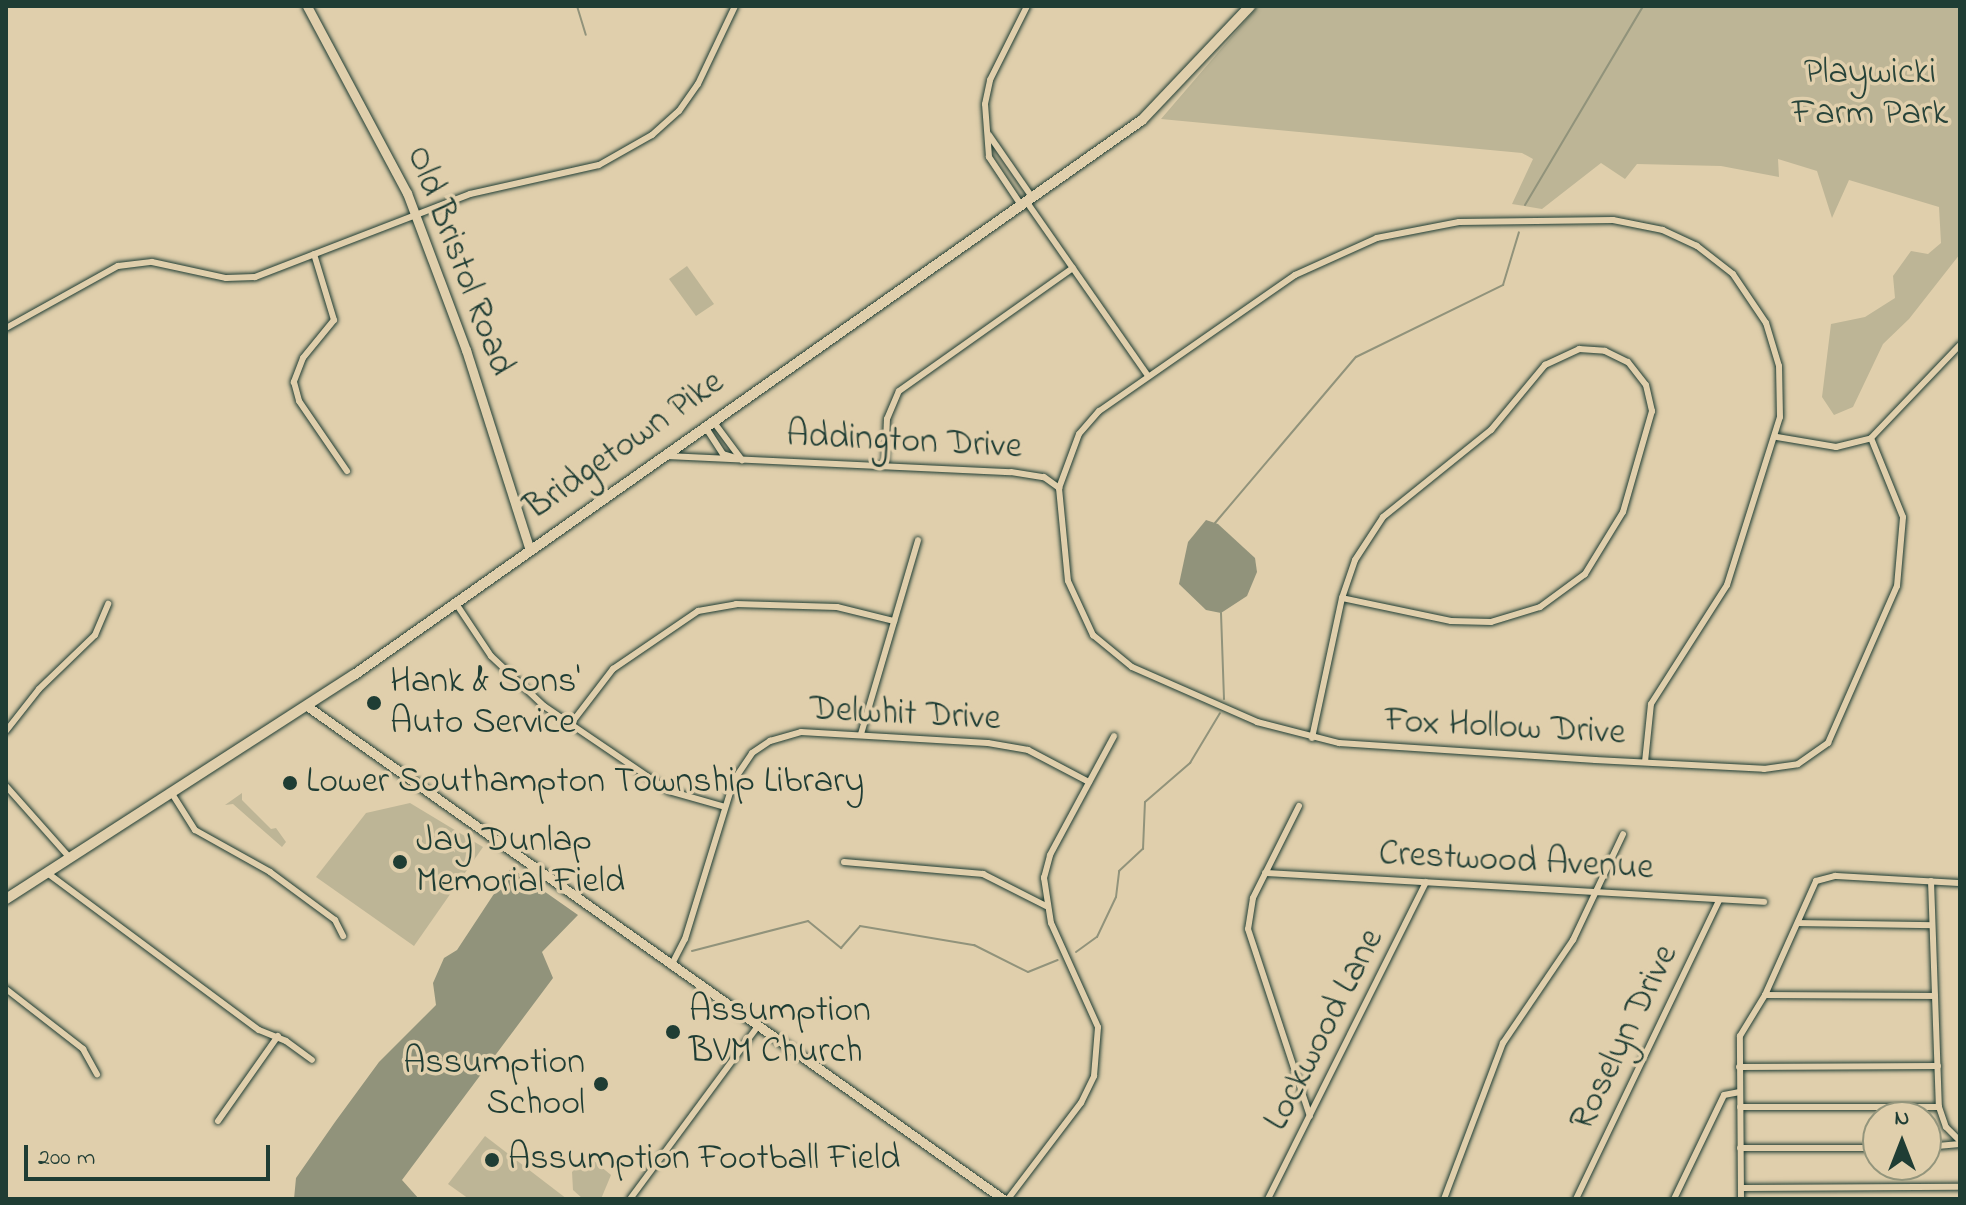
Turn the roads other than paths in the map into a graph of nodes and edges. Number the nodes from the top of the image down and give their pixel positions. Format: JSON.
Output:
{"nodes":[{"id":1,"x":307,"y":6,"type":"edge"},
{"id":2,"x":735,"y":6,"type":"edge"},
{"id":3,"x":1027,"y":6,"type":"edge"},
{"id":4,"x":1250,"y":6,"type":"edge"},
{"id":5,"x":989,"y":135,"type":"junction"},
{"id":6,"x":1026,"y":201,"type":"junction"},
{"id":7,"x":416,"y":215,"type":"junction"},
{"id":8,"x":314,"y":254,"type":"junction"},
{"id":9,"x":1073,"y":268,"type":"junction"},
{"id":10,"x":6,"y":328,"type":"edge"},
{"id":11,"x":1960,"y":345,"type":"edge"},
{"id":12,"x":1148,"y":376,"type":"junction"},
{"id":13,"x":708,"y":422,"type":"junction"},
{"id":14,"x":1777,"y":437,"type":"junction"},
{"id":15,"x":1871,"y":438,"type":"junction"},
{"id":16,"x":659,"y":455,"type":"junction"},
{"id":17,"x":742,"y":460,"type":"junction"},
{"id":18,"x":885,"y":466,"type":"junction"},
{"id":19,"x":347,"y":471,"type":"dead end"},
{"id":20,"x":1059,"y":488,"type":"junction"},
{"id":21,"x":918,"y":540,"type":"dead end"},
{"id":22,"x":529,"y":547,"type":"junction"},
{"id":23,"x":1342,"y":598,"type":"junction"},
{"id":24,"x":455,"y":602,"type":"junction"},
{"id":25,"x":108,"y":604,"type":"dead end"},
{"id":26,"x":894,"y":621,"type":"junction"},
{"id":27,"x":307,"y":706,"type":"junction"},
{"id":28,"x":570,"y":725,"type":"junction"},
{"id":29,"x":6,"y":731,"type":"edge"},
{"id":30,"x":861,"y":734,"type":"junction"},
{"id":31,"x":1114,"y":736,"type":"dead end"},
{"id":32,"x":1312,"y":738,"type":"junction"},
{"id":33,"x":1645,"y":762,"type":"junction"},
{"id":34,"x":1089,"y":782,"type":"junction"},
{"id":35,"x":6,"y":786,"type":"edge"},
{"id":36,"x":171,"y":792,"type":"junction"},
{"id":37,"x":1299,"y":806,"type":"dead end"},
{"id":38,"x":725,"y":807,"type":"junction"},
{"id":39,"x":1623,"y":834,"type":"dead end"},
{"id":40,"x":69,"y":857,"type":"junction"},
{"id":41,"x":844,"y":862,"type":"dead end"},
{"id":42,"x":46,"y":872,"type":"junction"},
{"id":43,"x":1265,"y":873,"type":"junction"},
{"id":44,"x":1931,"y":881,"type":"junction"},
{"id":45,"x":1426,"y":882,"type":"junction"},
{"id":46,"x":1960,"y":883,"type":"edge"},
{"id":47,"x":1598,"y":893,"type":"junction"},
{"id":48,"x":6,"y":899,"type":"edge"},
{"id":49,"x":1719,"y":900,"type":"junction"},
{"id":50,"x":1764,"y":902,"type":"dead end"},
{"id":51,"x":1046,"y":906,"type":"junction"},
{"id":52,"x":1798,"y":923,"type":"junction"},
{"id":53,"x":1932,"y":925,"type":"junction"},
{"id":54,"x":343,"y":936,"type":"dead end"},
{"id":55,"x":671,"y":966,"type":"junction"},
{"id":56,"x":6,"y":989,"type":"edge"},
{"id":57,"x":1765,"y":995,"type":"junction"},
{"id":58,"x":1935,"y":996,"type":"junction"},
{"id":59,"x":758,"y":1026,"type":"junction"},
{"id":60,"x":278,"y":1036,"type":"junction"},
{"id":61,"x":312,"y":1060,"type":"dead end"},
{"id":62,"x":1938,"y":1066,"type":"junction"},
{"id":63,"x":1739,"y":1067,"type":"junction"},
{"id":64,"x":97,"y":1074,"type":"dead end"},
{"id":65,"x":1740,"y":1092,"type":"junction"},
{"id":66,"x":1939,"y":1101,"type":"edge"},
{"id":67,"x":1740,"y":1107,"type":"junction"},
{"id":68,"x":1862,"y":1107,"type":"edge"},
{"id":69,"x":1310,"y":1116,"type":"junction"},
{"id":70,"x":1942,"y":1116,"type":"edge"},
{"id":71,"x":218,"y":1121,"type":"dead end"},
{"id":72,"x":1960,"y":1143,"type":"edge"},
{"id":73,"x":1740,"y":1148,"type":"junction"},
{"id":74,"x":1862,"y":1148,"type":"edge"},
{"id":75,"x":1960,"y":1187,"type":"edge"},
{"id":76,"x":1741,"y":1188,"type":"junction"},
{"id":77,"x":630,"y":1199,"type":"edge"},
{"id":78,"x":1006,"y":1199,"type":"edge"},
{"id":79,"x":1268,"y":1199,"type":"edge"},
{"id":80,"x":1444,"y":1199,"type":"edge"},
{"id":81,"x":1576,"y":1199,"type":"edge"},
{"id":82,"x":1674,"y":1199,"type":"edge"},
{"id":83,"x":1741,"y":1199,"type":"edge"}],
"edges":[{"from":1,"to":7,"type":"main road","name":"Old Bristol Road"},
{"from":2,"to":7,"type":"street"},
{"from":3,"to":5,"type":"street"},
{"from":4,"to":6,"type":"main road","name":"Bridgetown Pike"},
{"from":5,"to":6,"type":"street"},
{"from":5,"to":6,"type":"street"},
{"from":6,"to":9,"type":"street"},
{"from":6,"to":13,"type":"main road","name":"Bridgetown Pike"},
{"from":7,"to":8,"type":"street"},
{"from":7,"to":22,"type":"main road","name":"Old Bristol Road"},
{"from":8,"to":10,"type":"street"},
{"from":8,"to":19,"type":"street"},
{"from":9,"to":12,"type":"street"},
{"from":9,"to":18,"type":"street"},
{"from":11,"to":15,"type":"street"},
{"from":12,"to":14,"type":"street","name":"Fox Hollow Drive"},
{"from":12,"to":20,"type":"street","name":"Fox Hollow Drive"},
{"from":13,"to":16,"type":"main road","name":"Bridgetown Pike"},
{"from":13,"to":17,"type":"street","name":"Addington Drive"},
{"from":13,"to":17,"type":"street","name":"Addington Drive"},
{"from":14,"to":15,"type":"street"},
{"from":14,"to":33,"type":"street","name":"Fox Hollow Drive"},
{"from":15,"to":33,"type":"street"},
{"from":16,"to":17,"type":"street","name":"Addington Drive"},
{"from":16,"to":22,"type":"main road","name":"Bridgetown Pike"},
{"from":17,"to":18,"type":"street","name":"Addington Drive"},
{"from":18,"to":20,"type":"street","name":"Addington Drive"},
{"from":20,"to":32,"type":"street","name":"Fox Hollow Drive"},
{"from":21,"to":26,"type":"street"},
{"from":22,"to":24,"type":"main road","name":"Bridgetown Pike"},
{"from":23,"to":23,"type":"street"},
{"from":23,"to":32,"type":"street"},
{"from":24,"to":27,"type":"main road","name":"Bridgetown Pike"},
{"from":24,"to":28,"type":"street"},
{"from":25,"to":29,"type":"street"},
{"from":26,"to":28,"type":"street"},
{"from":26,"to":30,"type":"street"},
{"from":27,"to":36,"type":"main road","name":"Bridgetown Pike"},
{"from":27,"to":55,"type":"main road"},
{"from":28,"to":38,"type":"street"},
{"from":30,"to":34,"type":"street","name":"Delwhit Drive"},
{"from":30,"to":38,"type":"street","name":"Delwhit Drive"},
{"from":31,"to":34,"type":"street"},
{"from":32,"to":33,"type":"street","name":"Fox Hollow Drive"},
{"from":34,"to":51,"type":"street"},
{"from":35,"to":40,"type":"street"},
{"from":36,"to":40,"type":"main road","name":"Bridgetown Pike"},
{"from":36,"to":54,"type":"street"},
{"from":37,"to":43,"type":"street"},
{"from":38,"to":55,"type":"street","name":"Delwhit Drive"},
{"from":39,"to":47,"type":"street"},
{"from":40,"to":42,"type":"main road","name":"Bridgetown Pike"},
{"from":41,"to":51,"type":"street"},
{"from":42,"to":48,"type":"main road","name":"Bridgetown Pike"},
{"from":42,"to":60,"type":"street"},
{"from":43,"to":45,"type":"street","name":"Crestwood Avenue"},
{"from":43,"to":69,"type":"street"},
{"from":44,"to":46,"type":"street"},
{"from":44,"to":52,"type":"street"},
{"from":44,"to":53,"type":"street"},
{"from":45,"to":47,"type":"street","name":"Crestwood Avenue"},
{"from":45,"to":69,"type":"street","name":"Lockwood Lane"},
{"from":47,"to":49,"type":"street","name":"Crestwood Avenue"},
{"from":47,"to":80,"type":"street"},
{"from":49,"to":50,"type":"street","name":"Crestwood Avenue"},
{"from":49,"to":81,"type":"street","name":"Roselyn Drive"},
{"from":51,"to":78,"type":"street"},
{"from":52,"to":53,"type":"street"},
{"from":52,"to":57,"type":"street"},
{"from":53,"to":58,"type":"street"},
{"from":55,"to":59,"type":"main road"},
{"from":56,"to":64,"type":"street"},
{"from":57,"to":58,"type":"street"},
{"from":57,"to":63,"type":"street"},
{"from":58,"to":62,"type":"street"},
{"from":59,"to":77,"type":"street"},
{"from":59,"to":78,"type":"main road"},
{"from":60,"to":61,"type":"street"},
{"from":60,"to":71,"type":"street"},
{"from":62,"to":63,"type":"street"},
{"from":62,"to":66,"type":"street"},
{"from":63,"to":65,"type":"street"},
{"from":65,"to":67,"type":"street"},
{"from":65,"to":82,"type":"street"},
{"from":67,"to":68,"type":"street"},
{"from":67,"to":73,"type":"street"},
{"from":69,"to":79,"type":"street","name":"Lockwood Lane"},
{"from":70,"to":72,"type":"street"},
{"from":73,"to":74,"type":"street"},
{"from":73,"to":76,"type":"street"},
{"from":75,"to":76,"type":"street"},
{"from":76,"to":83,"type":"street"}]}
